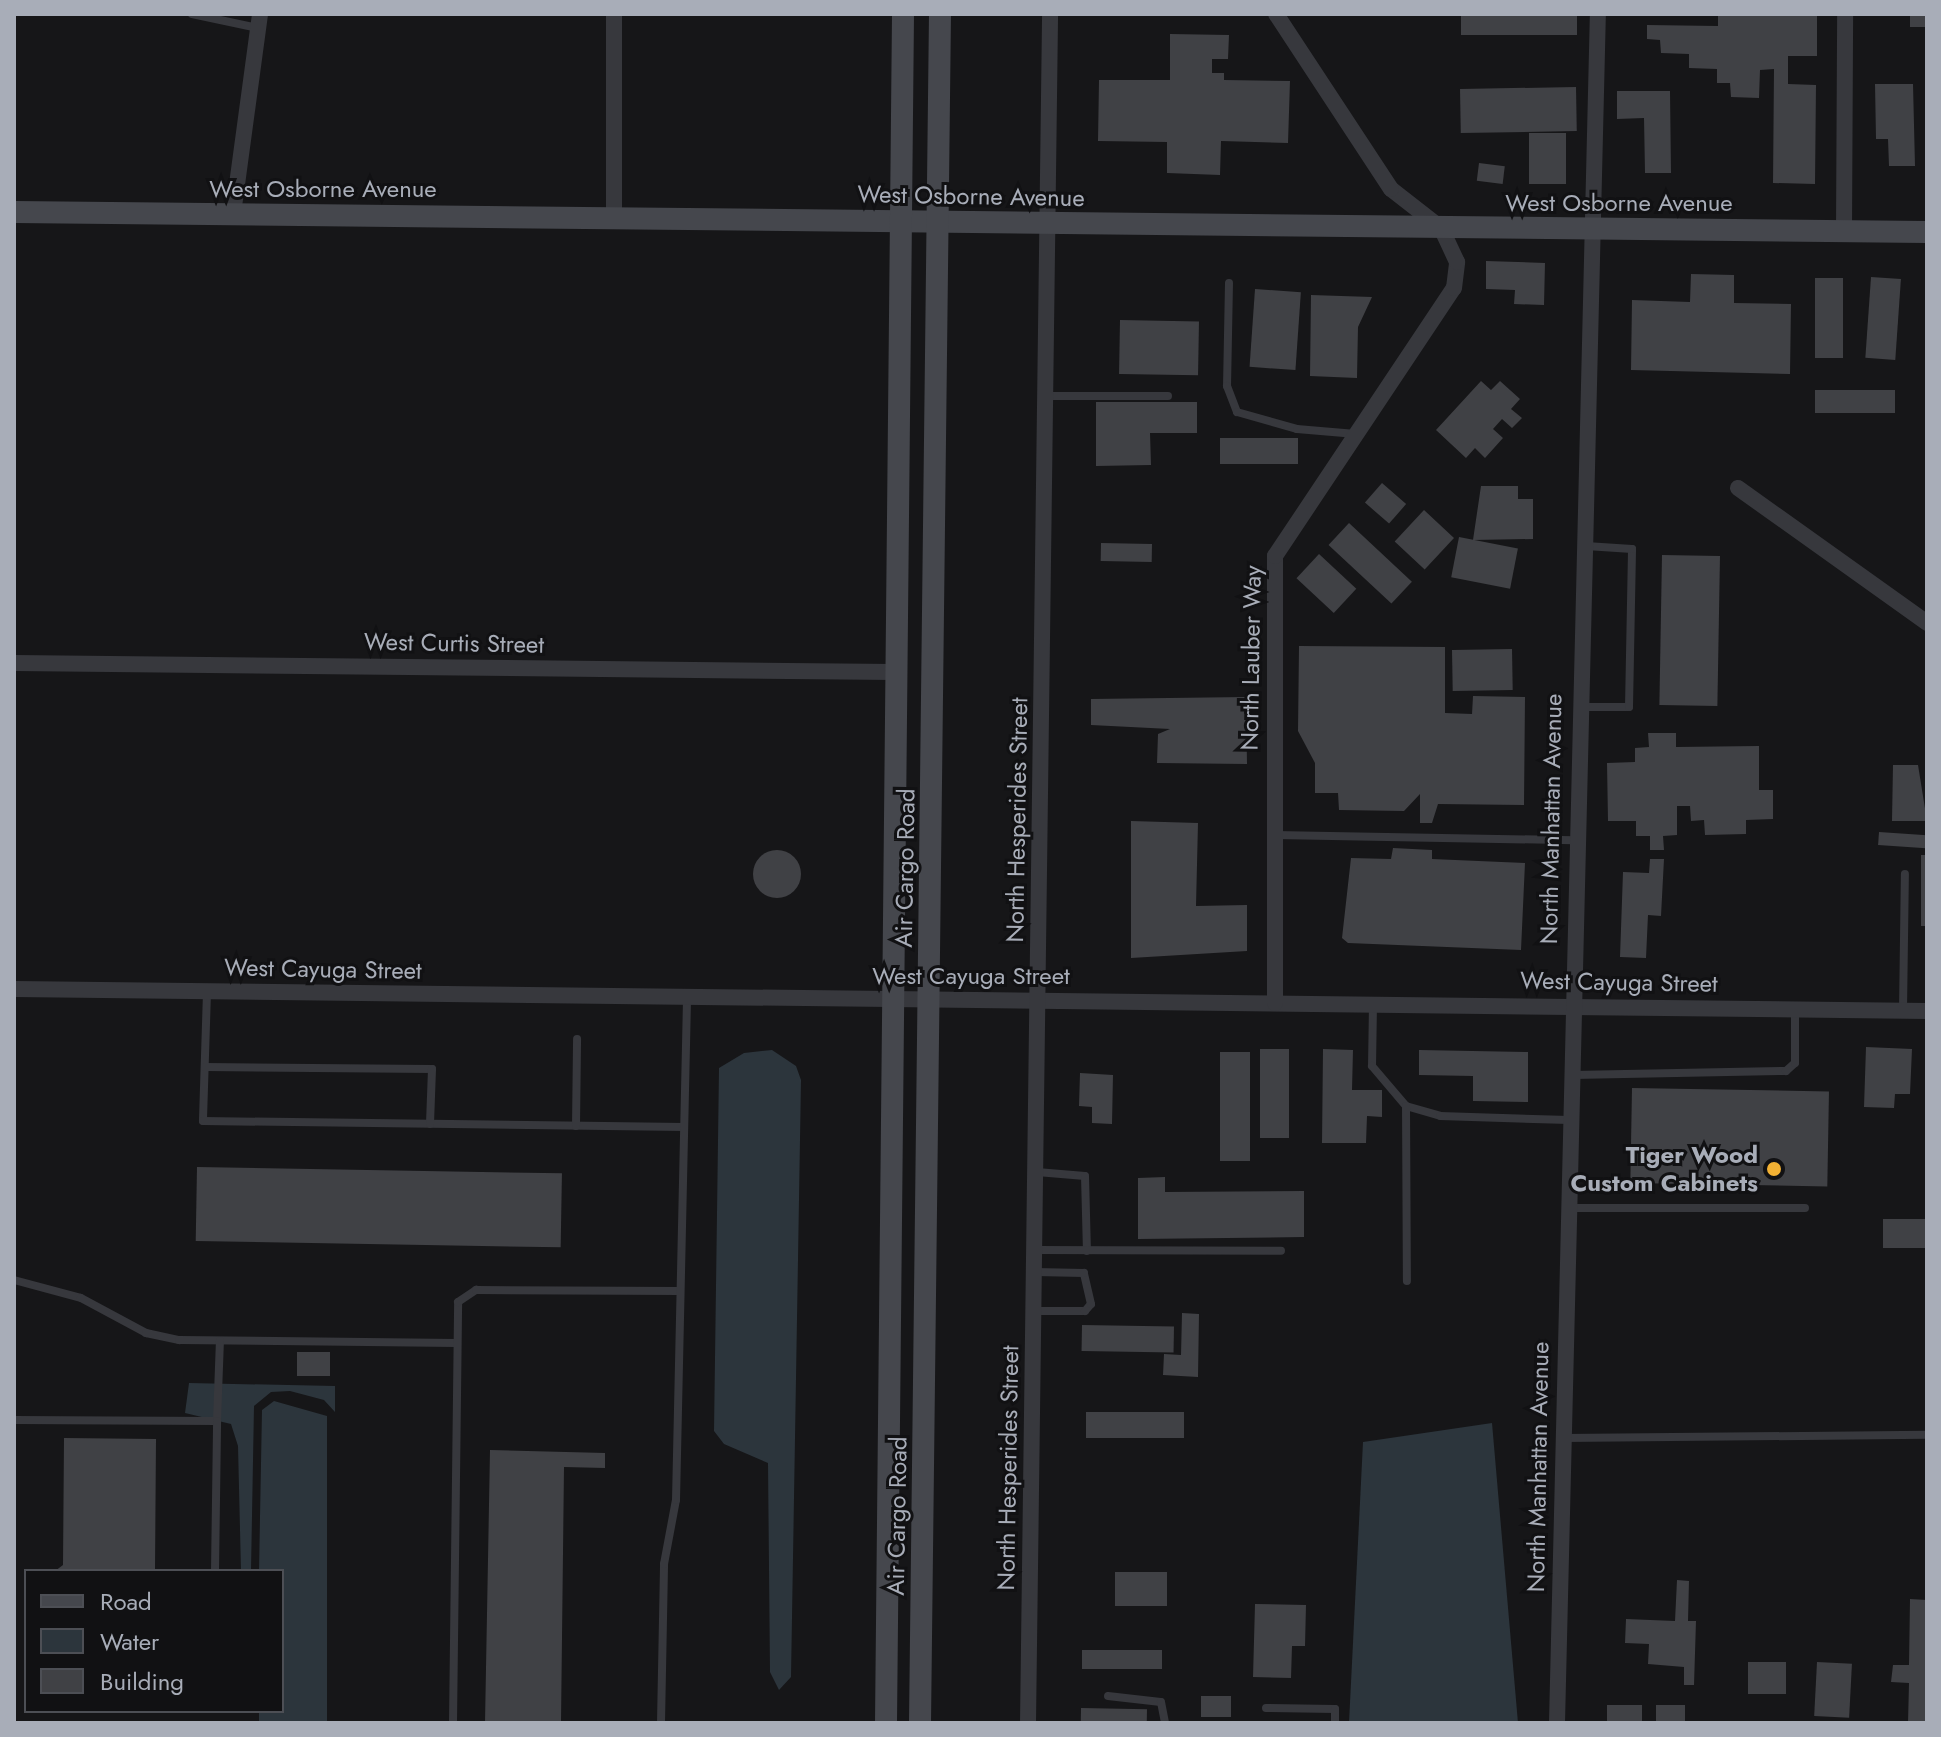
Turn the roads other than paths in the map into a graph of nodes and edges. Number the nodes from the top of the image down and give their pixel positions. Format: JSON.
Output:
{"nodes":[{"id":1,"x":192,"y":14,"type":"edge"},
{"id":2,"x":614,"y":14,"type":"edge"},
{"id":3,"x":903,"y":14,"type":"edge"},
{"id":4,"x":940,"y":14,"type":"edge"},
{"id":5,"x":1050,"y":14,"type":"edge"},
{"id":6,"x":1276,"y":14,"type":"edge"},
{"id":7,"x":1598,"y":14,"type":"edge"},
{"id":8,"x":1845,"y":14,"type":"edge"},
{"id":9,"x":259,"y":21,"type":"edge"},
{"id":10,"x":14,"y":212,"type":"edge"},
{"id":11,"x":233,"y":214,"type":"junction"},
{"id":12,"x":614,"y":217,"type":"junction"},
{"id":13,"x":900,"y":221,"type":"junction"},
{"id":14,"x":938,"y":222,"type":"junction"},
{"id":15,"x":1046,"y":223,"type":"junction"},
{"id":16,"x":1441,"y":228,"type":"junction"},
{"id":17,"x":1588,"y":229,"type":"junction"},
{"id":18,"x":1844,"y":231,"type":"junction"},
{"id":19,"x":1927,"y":232,"type":"edge"},
{"id":20,"x":1229,"y":283,"type":"dead end"},
{"id":21,"x":1046,"y":396,"type":"junction"},
{"id":22,"x":1168,"y":396,"type":"dead end"},
{"id":23,"x":1357,"y":434,"type":"junction"},
{"id":24,"x":1738,"y":488,"type":"dead end"},
{"id":25,"x":1581,"y":546,"type":"junction"},
{"id":26,"x":1927,"y":623,"type":"edge"},
{"id":27,"x":14,"y":663,"type":"edge"},
{"id":28,"x":894,"y":672,"type":"junction"},
{"id":29,"x":1577,"y":707,"type":"junction"},
{"id":30,"x":1274,"y":835,"type":"junction"},
{"id":31,"x":1574,"y":840,"type":"junction"},
{"id":32,"x":1905,"y":874,"type":"dead end"},
{"id":33,"x":14,"y":989,"type":"edge"},
{"id":34,"x":207,"y":992,"type":"junction"},
{"id":35,"x":687,"y":998,"type":"junction"},
{"id":36,"x":891,"y":1000,"type":"junction"},
{"id":37,"x":930,"y":1000,"type":"junction"},
{"id":38,"x":1039,"y":1001,"type":"junction"},
{"id":39,"x":1275,"y":1003,"type":"junction"},
{"id":40,"x":1373,"y":1003,"type":"junction"},
{"id":41,"x":1571,"y":1006,"type":"junction"},
{"id":42,"x":1795,"y":1009,"type":"junction"},
{"id":43,"x":1903,"y":1010,"type":"junction"},
{"id":44,"x":1927,"y":1011,"type":"edge"},
{"id":45,"x":577,"y":1039,"type":"dead end"},
{"id":46,"x":205,"y":1067,"type":"junction"},
{"id":47,"x":1570,"y":1075,"type":"junction"},
{"id":48,"x":1406,"y":1106,"type":"junction"},
{"id":49,"x":1569,"y":1120,"type":"junction"},
{"id":50,"x":430,"y":1124,"type":"junction"},
{"id":51,"x":576,"y":1126,"type":"junction"},
{"id":52,"x":684,"y":1127,"type":"junction"},
{"id":53,"x":1037,"y":1172,"type":"junction"},
{"id":54,"x":1567,"y":1208,"type":"junction"},
{"id":55,"x":1805,"y":1208,"type":"dead end"},
{"id":56,"x":1035,"y":1250,"type":"junction"},
{"id":57,"x":1087,"y":1251,"type":"junction"},
{"id":58,"x":1281,"y":1251,"type":"dead end"},
{"id":59,"x":1035,"y":1272,"type":"junction"},
{"id":60,"x":14,"y":1280,"type":"edge"},
{"id":61,"x":1407,"y":1281,"type":"dead end"},
{"id":62,"x":680,"y":1291,"type":"junction"},
{"id":63,"x":1035,"y":1311,"type":"junction"},
{"id":64,"x":220,"y":1341,"type":"junction"},
{"id":65,"x":456,"y":1343,"type":"junction"},
{"id":66,"x":14,"y":1420,"type":"edge"},
{"id":67,"x":217,"y":1421,"type":"junction"},
{"id":68,"x":1927,"y":1435,"type":"edge"},
{"id":69,"x":1563,"y":1438,"type":"junction"},
{"id":70,"x":215,"y":1569,"type":"edge"},
{"id":71,"x":1108,"y":1696,"type":"dead end"},
{"id":72,"x":1266,"y":1708,"type":"dead end"},
{"id":73,"x":453,"y":1723,"type":"edge"},
{"id":74,"x":661,"y":1723,"type":"edge"},
{"id":75,"x":886,"y":1723,"type":"edge"},
{"id":76,"x":920,"y":1723,"type":"edge"},
{"id":77,"x":1028,"y":1723,"type":"edge"},
{"id":78,"x":1165,"y":1723,"type":"edge"},
{"id":79,"x":1335,"y":1723,"type":"edge"},
{"id":80,"x":1557,"y":1723,"type":"edge"}],
"edges":[{"from":1,"to":9,"type":"lane"},
{"from":2,"to":12,"type":"street"},
{"from":3,"to":13,"type":"street","name":"Air Cargo Road"},
{"from":4,"to":14,"type":"street","name":"Air Cargo Road"},
{"from":5,"to":15,"type":"street","name":"North Hesperides Street"},
{"from":6,"to":16,"type":"street"},
{"from":7,"to":17,"type":"street","name":"North Manhattan Avenue"},
{"from":8,"to":18,"type":"street"},
{"from":9,"to":11,"type":"street"},
{"from":10,"to":11,"type":"street","name":"West Osborne Avenue"},
{"from":11,"to":12,"type":"street","name":"West Osborne Avenue"},
{"from":12,"to":13,"type":"street","name":"West Osborne Avenue"},
{"from":13,"to":14,"type":"street","name":"West Osborne Avenue"},
{"from":13,"to":28,"type":"street","name":"Air Cargo Road"},
{"from":14,"to":15,"type":"street","name":"West Osborne Avenue"},
{"from":14,"to":37,"type":"street","name":"Air Cargo Road"},
{"from":15,"to":16,"type":"street","name":"West Osborne Avenue"},
{"from":15,"to":21,"type":"street","name":"North Hesperides Street"},
{"from":16,"to":17,"type":"street","name":"West Osborne Avenue"},
{"from":16,"to":23,"type":"street","name":"North Lauber Way"},
{"from":17,"to":18,"type":"street","name":"West Osborne Avenue"},
{"from":17,"to":25,"type":"street","name":"North Manhattan Avenue"},
{"from":18,"to":19,"type":"street","name":"West Osborne Avenue"},
{"from":20,"to":23,"type":"lane"},
{"from":21,"to":22,"type":"lane"},
{"from":21,"to":38,"type":"street","name":"North Hesperides Street"},
{"from":23,"to":30,"type":"street","name":"North Lauber Way"},
{"from":24,"to":26,"type":"street"},
{"from":25,"to":29,"type":"street","name":"North Manhattan Avenue"},
{"from":25,"to":29,"type":"lane"},
{"from":27,"to":28,"type":"street","name":"West Curtis Street"},
{"from":28,"to":36,"type":"street","name":"Air Cargo Road"},
{"from":29,"to":31,"type":"street","name":"North Manhattan Avenue"},
{"from":30,"to":31,"type":"lane"},
{"from":30,"to":39,"type":"street","name":"North Lauber Way"},
{"from":31,"to":41,"type":"street","name":"North Manhattan Avenue"},
{"from":32,"to":43,"type":"lane"},
{"from":33,"to":34,"type":"street","name":"West Cayuga Street"},
{"from":34,"to":35,"type":"street","name":"West Cayuga Street"},
{"from":34,"to":46,"type":"lane"},
{"from":35,"to":36,"type":"street","name":"West Cayuga Street"},
{"from":35,"to":52,"type":"lane"},
{"from":36,"to":37,"type":"street","name":"West Cayuga Street"},
{"from":36,"to":75,"type":"street","name":"Air Cargo Road"},
{"from":37,"to":38,"type":"street","name":"West Cayuga Street"},
{"from":37,"to":76,"type":"street","name":"Air Cargo Road"},
{"from":38,"to":39,"type":"street","name":"West Cayuga Street"},
{"from":38,"to":53,"type":"street","name":"North Hesperides Street"},
{"from":39,"to":40,"type":"street","name":"West Cayuga Street"},
{"from":40,"to":41,"type":"street","name":"West Cayuga Street"},
{"from":40,"to":48,"type":"lane"},
{"from":41,"to":42,"type":"street","name":"West Cayuga Street"},
{"from":41,"to":47,"type":"street","name":"North Manhattan Avenue"},
{"from":42,"to":43,"type":"street","name":"West Cayuga Street"},
{"from":42,"to":47,"type":"lane"},
{"from":43,"to":44,"type":"street","name":"West Cayuga Street"},
{"from":45,"to":51,"type":"lane"},
{"from":46,"to":50,"type":"lane"},
{"from":46,"to":50,"type":"lane"},
{"from":47,"to":49,"type":"street","name":"North Manhattan Avenue"},
{"from":48,"to":49,"type":"lane"},
{"from":48,"to":61,"type":"lane"},
{"from":49,"to":54,"type":"street","name":"North Manhattan Avenue"},
{"from":50,"to":51,"type":"lane"},
{"from":51,"to":52,"type":"lane"},
{"from":52,"to":62,"type":"lane"},
{"from":53,"to":56,"type":"street","name":"North Hesperides Street"},
{"from":53,"to":57,"type":"lane"},
{"from":54,"to":55,"type":"lane"},
{"from":54,"to":69,"type":"street","name":"North Manhattan Avenue"},
{"from":56,"to":57,"type":"lane"},
{"from":56,"to":59,"type":"street","name":"North Hesperides Street"},
{"from":57,"to":58,"type":"lane"},
{"from":59,"to":63,"type":"street","name":"North Hesperides Street"},
{"from":59,"to":63,"type":"lane"},
{"from":60,"to":64,"type":"lane"},
{"from":62,"to":65,"type":"lane"},
{"from":62,"to":74,"type":"lane"},
{"from":63,"to":77,"type":"street","name":"North Hesperides Street"},
{"from":64,"to":65,"type":"lane"},
{"from":64,"to":67,"type":"lane"},
{"from":65,"to":73,"type":"lane"},
{"from":66,"to":67,"type":"lane"},
{"from":67,"to":70,"type":"lane"},
{"from":68,"to":69,"type":"lane"},
{"from":69,"to":80,"type":"street","name":"North Manhattan Avenue"},
{"from":71,"to":78,"type":"lane"},
{"from":72,"to":79,"type":"lane"}]}
